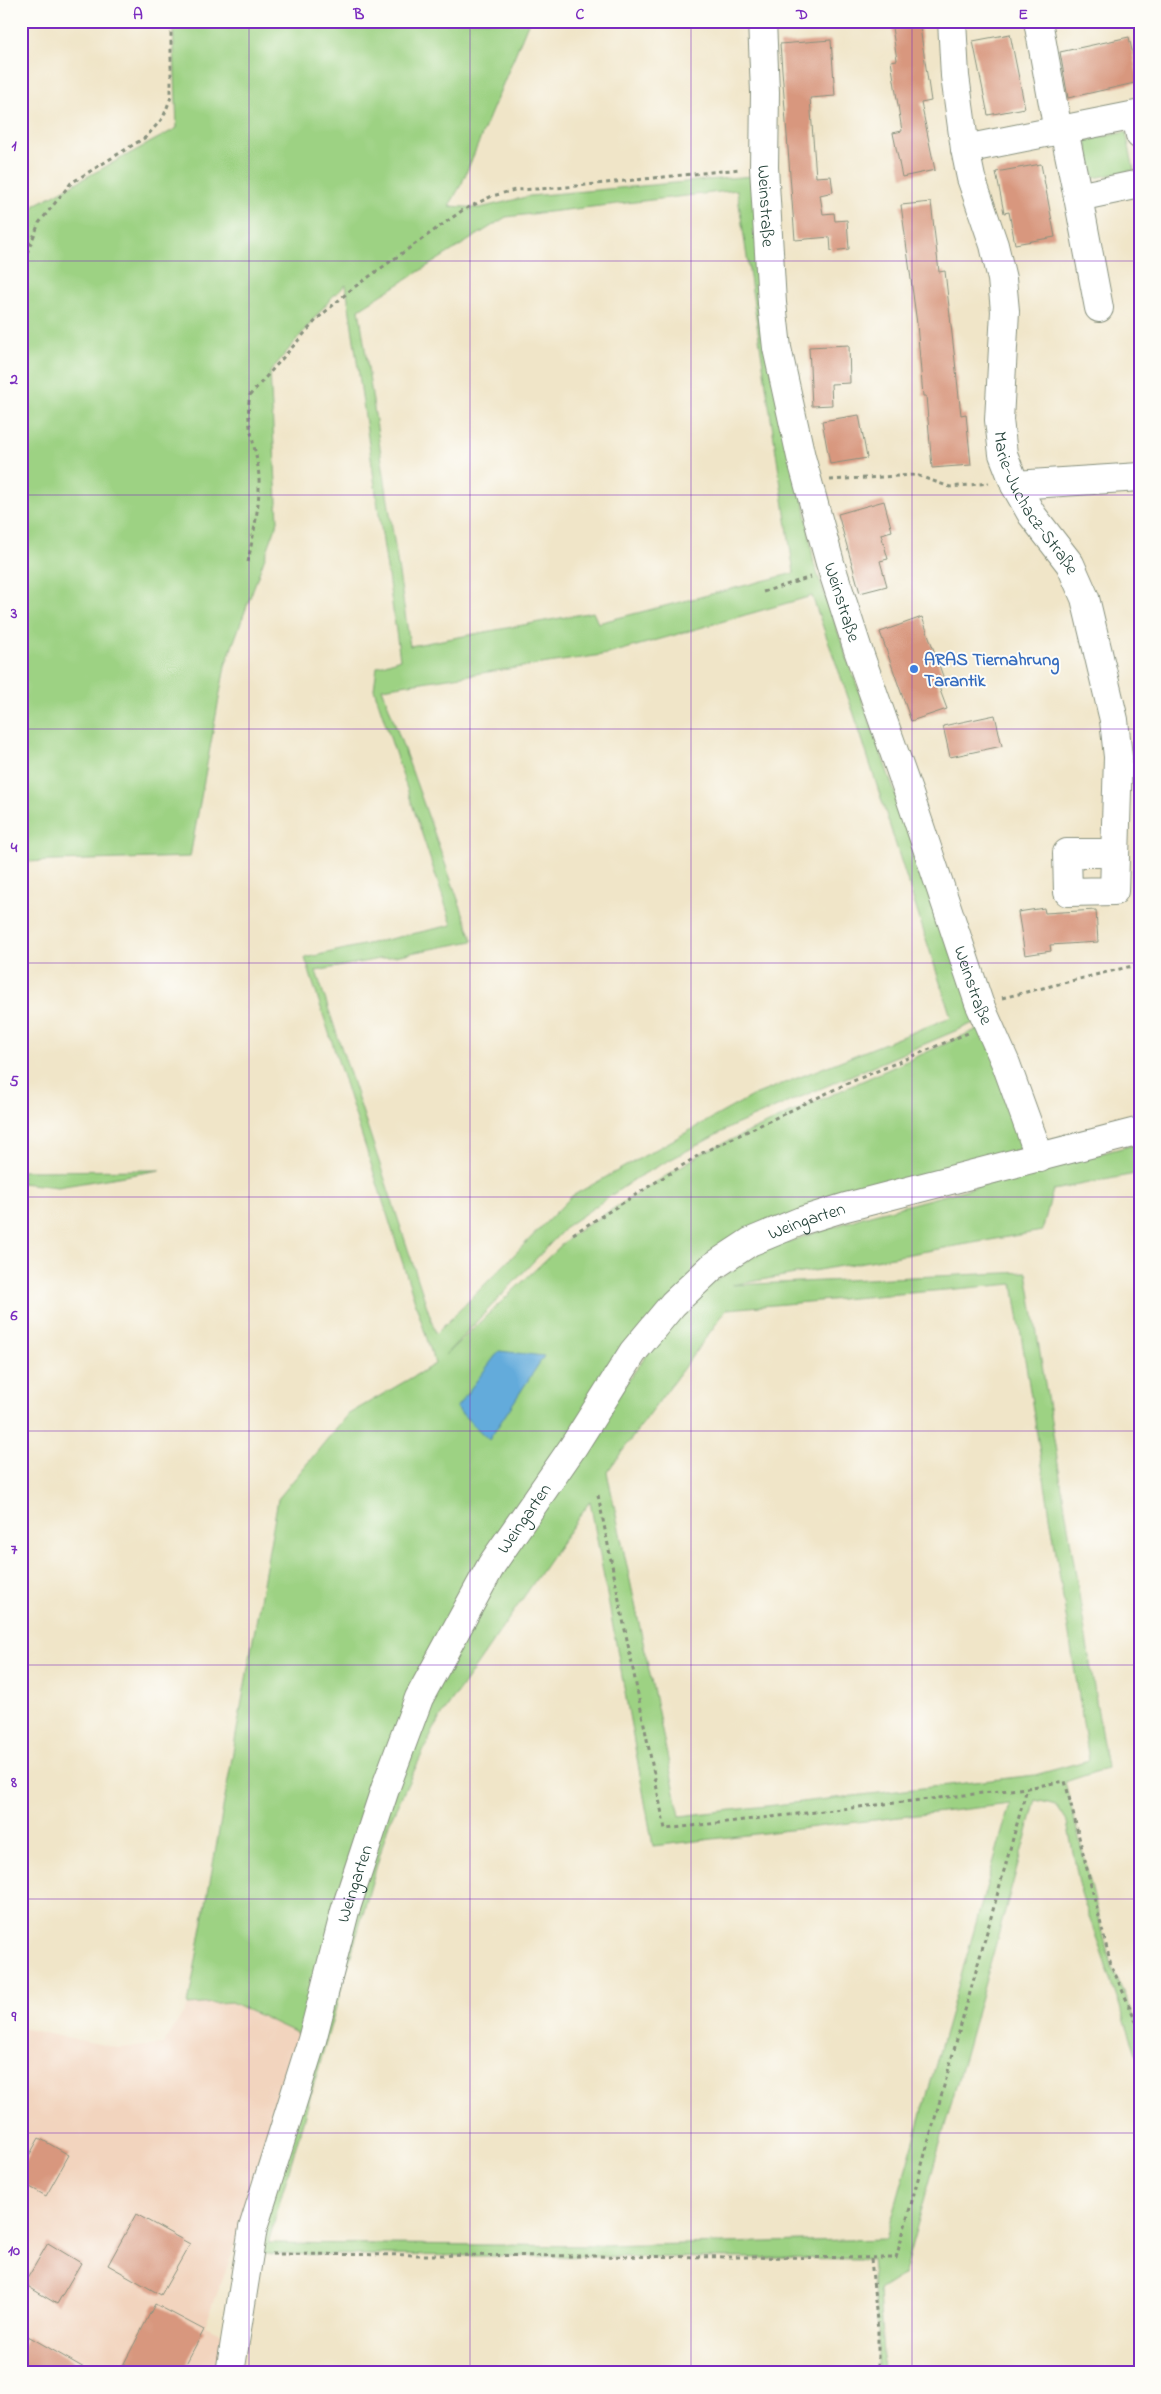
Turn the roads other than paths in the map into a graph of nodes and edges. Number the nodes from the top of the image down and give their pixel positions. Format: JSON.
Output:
{"nodes":[{"id":1,"x":762,"y":21,"type":"edge"},
{"id":2,"x":952,"y":21,"type":"edge"},
{"id":3,"x":1038,"y":21,"type":"edge"},
{"id":4,"x":1061,"y":131,"type":"junction"},
{"id":5,"x":1140,"y":135,"type":"edge"},
{"id":6,"x":965,"y":149,"type":"junction"},
{"id":7,"x":1140,"y":184,"type":"edge"},
{"id":8,"x":1078,"y":197,"type":"junction"},
{"id":9,"x":1099,"y":308,"type":"dead end"},
{"id":10,"x":1140,"y":477,"type":"edge"},
{"id":11,"x":1014,"y":482,"type":"junction"},
{"id":12,"x":1113,"y":853,"type":"dead end"},
{"id":13,"x":1140,"y":1131,"type":"edge"},
{"id":14,"x":1040,"y":1158,"type":"junction"},
{"id":15,"x":230,"y":2373,"type":"edge"}],
"edges":[{"from":1,"to":14,"type":"street","name":"Weinstraße"},
{"from":2,"to":6,"type":"street","name":"Marie-Juchacz-Straße"},
{"from":3,"to":4,"type":"street"},
{"from":4,"to":5,"type":"street"},
{"from":4,"to":6,"type":"street"},
{"from":4,"to":8,"type":"street"},
{"from":6,"to":11,"type":"street","name":"Marie-Juchacz-Straße"},
{"from":7,"to":8,"type":"street"},
{"from":8,"to":9,"type":"street"},
{"from":10,"to":11,"type":"street"},
{"from":11,"to":12,"type":"street","name":"Marie-Juchacz-Straße"},
{"from":13,"to":14,"type":"street","name":"Weingarten"},
{"from":14,"to":15,"type":"street","name":"Weingarten"}]}
